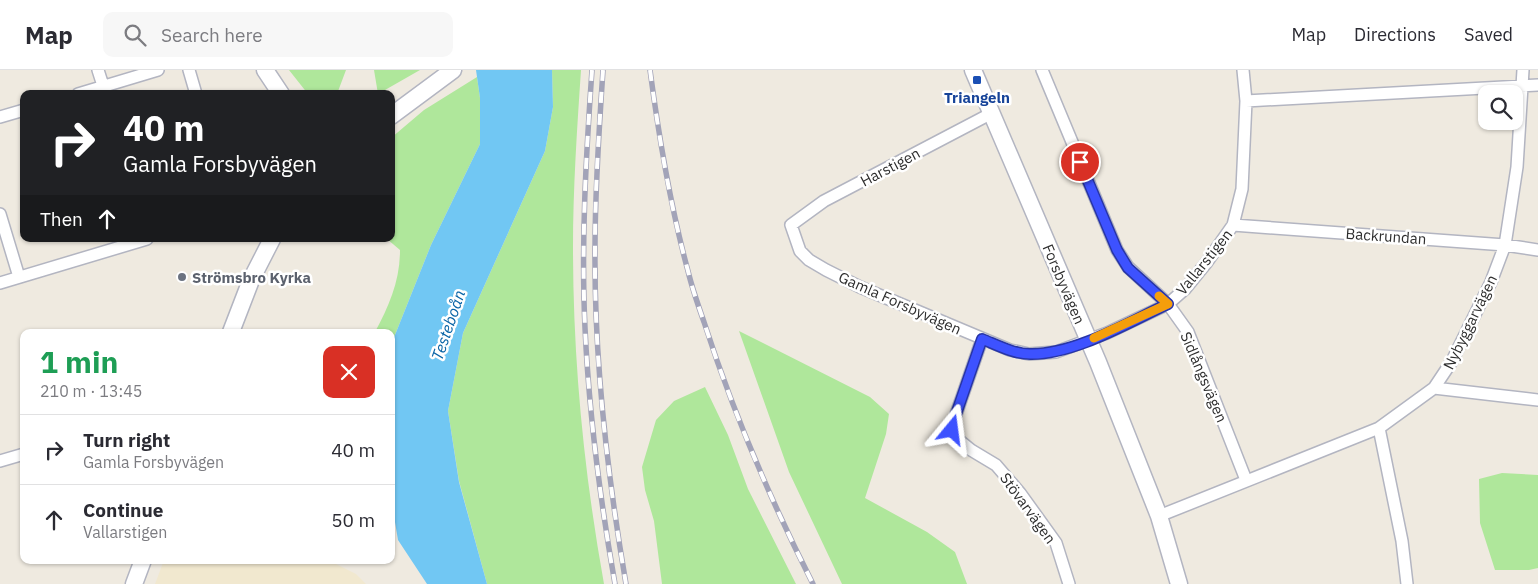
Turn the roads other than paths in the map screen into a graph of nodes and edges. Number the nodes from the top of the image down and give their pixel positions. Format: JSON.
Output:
{"nodes":[{"id":1,"x":98,"y":70,"type":"edge"},
{"id":2,"x":158,"y":70,"type":"edge"},
{"id":3,"x":189,"y":70,"type":"edge"},
{"id":4,"x":265,"y":70,"type":"edge"},
{"id":5,"x":973,"y":70,"type":"edge"},
{"id":6,"x":1042,"y":70,"type":"edge"},
{"id":7,"x":1243,"y":70,"type":"edge"},
{"id":8,"x":1523,"y":70,"type":"edge"},
{"id":9,"x":449,"y":73,"type":"edge"},
{"id":10,"x":1522,"y":85,"type":"edge"},
{"id":11,"x":1538,"y":85,"type":"edge"},
{"id":12,"x":1523,"y":86,"type":"edge"},
{"id":13,"x":1478,"y":88,"type":"edge"},
{"id":14,"x":104,"y":90,"type":"edge"},
{"id":15,"x":195,"y":90,"type":"edge"},
{"id":16,"x":278,"y":90,"type":"edge"},
{"id":17,"x":1246,"y":101,"type":"junction"},
{"id":18,"x":20,"y":111,"type":"edge"},
{"id":19,"x":395,"y":113,"type":"edge"},
{"id":20,"x":992,"y":113,"type":"junction"},
{"id":21,"x":0,"y":117,"type":"edge"},
{"id":22,"x":1519,"y":130,"type":"edge"},
{"id":23,"x":0,"y":214,"type":"edge"},
{"id":24,"x":791,"y":225,"type":"joint"},
{"id":25,"x":1233,"y":225,"type":"junction"},
{"id":26,"x":137,"y":242,"type":"edge"},
{"id":27,"x":270,"y":242,"type":"edge"},
{"id":28,"x":1505,"y":245,"type":"junction"},
{"id":29,"x":1538,"y":250,"type":"edge"},
{"id":30,"x":19,"y":277,"type":"junction"},
{"id":31,"x":0,"y":282,"type":"edge"},
{"id":32,"x":1168,"y":304,"type":"junction"},
{"id":33,"x":232,"y":329,"type":"edge"},
{"id":34,"x":982,"y":339,"type":"junction"},
{"id":35,"x":1088,"y":341,"type":"junction"},
{"id":36,"x":1434,"y":388,"type":"junction"},
{"id":37,"x":1538,"y":400,"type":"edge"},
{"id":38,"x":1379,"y":428,"type":"junction"},
{"id":39,"x":20,"y":455,"type":"edge"},
{"id":40,"x":0,"y":461,"type":"edge"},
{"id":41,"x":1246,"y":480,"type":"junction"},
{"id":42,"x":1159,"y":516,"type":"junction"},
{"id":43,"x":142,"y":564,"type":"edge"},
{"id":44,"x":134,"y":584,"type":"edge"},
{"id":45,"x":1069,"y":584,"type":"edge"},
{"id":46,"x":1179,"y":584,"type":"edge"},
{"id":47,"x":1407,"y":584,"type":"edge"}],
"edges":[{"from":1,"to":14,"type":"street"},
{"from":2,"to":14,"type":"street"},
{"from":3,"to":15,"type":"street"},
{"from":4,"to":16,"type":"street"},
{"from":5,"to":20,"type":"street","name":"Forsbyvägen"},
{"from":6,"to":32,"type":"street","name":"Sidlångsvägen"},
{"from":7,"to":17,"type":"street","name":"Vallarstigen"},
{"from":8,"to":10,"type":"street","name":"Nybyggarvägen"},
{"from":9,"to":19,"type":"street"},
{"from":11,"to":12,"type":"street"},
{"from":13,"to":17,"type":"street"},
{"from":17,"to":25,"type":"street","name":"Vallarstigen"},
{"from":18,"to":21,"type":"street"},
{"from":20,"to":24,"type":"street","name":"Harstigen"},
{"from":20,"to":35,"type":"street","name":"Forsbyvägen"},
{"from":22,"to":28,"type":"street","name":"Nybyggarvägen"},
{"from":23,"to":30,"type":"street"},
{"from":24,"to":34,"type":"street","name":"Gamla Forsbyvägen"},
{"from":25,"to":28,"type":"street","name":"Backrundan"},
{"from":25,"to":32,"type":"street","name":"Vallarstigen"},
{"from":26,"to":30,"type":"street"},
{"from":27,"to":33,"type":"street"},
{"from":28,"to":29,"type":"street","name":"Backrundan"},
{"from":28,"to":36,"type":"street","name":"Nybyggarvägen"},
{"from":30,"to":31,"type":"street"},
{"from":32,"to":35,"type":"street","name":"Vallarstigen"},
{"from":32,"to":41,"type":"street","name":"Sidlångsvägen"},
{"from":34,"to":35,"type":"street","name":"Gamla Forsbyvägen"},
{"from":34,"to":45,"type":"street","name":"Stövarvägen"},
{"from":35,"to":42,"type":"street","name":"Forsbyvägen"},
{"from":36,"to":37,"type":"street"},
{"from":36,"to":38,"type":"street","name":"Nybyggarvägen"},
{"from":38,"to":41,"type":"street","name":"Nybyggarvägen"},
{"from":38,"to":47,"type":"street"},
{"from":39,"to":40,"type":"street"},
{"from":41,"to":42,"type":"street","name":"Nybyggarvägen"},
{"from":42,"to":46,"type":"street","name":"Forsbyvägen"},
{"from":43,"to":44,"type":"street"}]}
